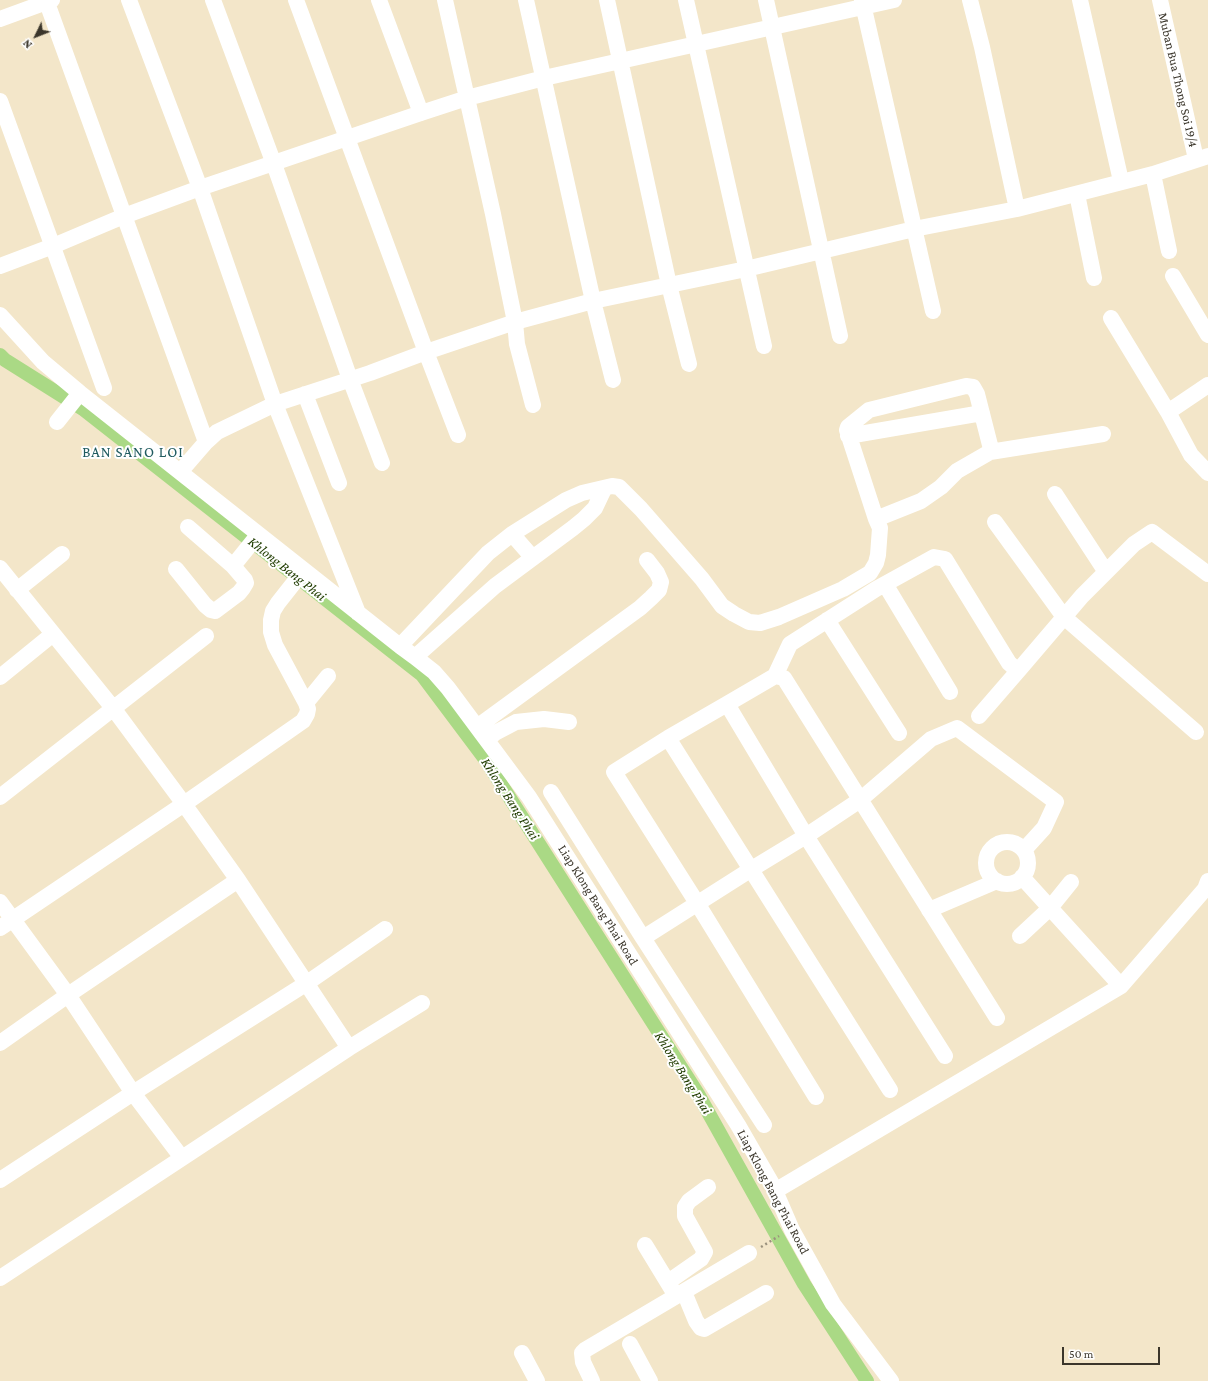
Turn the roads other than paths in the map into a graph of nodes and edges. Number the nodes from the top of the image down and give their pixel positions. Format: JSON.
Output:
{"nodes":[{"id":1,"x":129,"y":0,"type":"edge"},
{"id":2,"x":213,"y":0,"type":"edge"},
{"id":3,"x":296,"y":0,"type":"edge"},
{"id":4,"x":379,"y":0,"type":"edge"},
{"id":5,"x":445,"y":0,"type":"edge"},
{"id":6,"x":526,"y":0,"type":"edge"},
{"id":7,"x":607,"y":0,"type":"edge"},
{"id":8,"x":686,"y":0,"type":"edge"},
{"id":9,"x":766,"y":0,"type":"edge"},
{"id":10,"x":894,"y":0,"type":"edge"},
{"id":11,"x":970,"y":0,"type":"edge"},
{"id":12,"x":1080,"y":0,"type":"edge"},
{"id":13,"x":1160,"y":0,"type":"edge"},
{"id":14,"x":48,"y":1,"type":"edge"},
{"id":15,"x":863,"y":4,"type":"edge"},
{"id":16,"x":0,"y":19,"type":"edge"},
{"id":17,"x":772,"y":27,"type":"junction"},
{"id":18,"x":695,"y":44,"type":"junction"},
{"id":19,"x":621,"y":61,"type":"junction"},
{"id":20,"x":544,"y":78,"type":"junction"},
{"id":21,"x":467,"y":98,"type":"junction"},
{"id":22,"x":0,"y":102,"type":"edge"},
{"id":23,"x":421,"y":113,"type":"junction"},
{"id":24,"x":347,"y":139,"type":"junction"},
{"id":25,"x":1202,"y":158,"type":"edge"},
{"id":26,"x":274,"y":164,"type":"junction"},
{"id":27,"x":1153,"y":174,"type":"junction"},
{"id":28,"x":1121,"y":181,"type":"junction"},
{"id":29,"x":200,"y":188,"type":"junction"},
{"id":30,"x":1077,"y":194,"type":"junction"},
{"id":31,"x":1017,"y":209,"type":"junction"},
{"id":32,"x":124,"y":216,"type":"junction"},
{"id":33,"x":914,"y":229,"type":"junction"},
{"id":34,"x":53,"y":246,"type":"junction"},
{"id":35,"x":821,"y":251,"type":"junction"},
{"id":36,"x":1169,"y":251,"type":"dead end"},
{"id":37,"x":0,"y":266,"type":"edge"},
{"id":38,"x":746,"y":269,"type":"junction"},
{"id":39,"x":1173,"y":276,"type":"dead end"},
{"id":40,"x":1094,"y":278,"type":"dead end"},
{"id":41,"x":669,"y":285,"type":"junction"},
{"id":42,"x":593,"y":302,"type":"junction"},
{"id":43,"x":933,"y":311,"type":"dead end"},
{"id":44,"x":1111,"y":318,"type":"dead end"},
{"id":45,"x":515,"y":322,"type":"junction"},
{"id":46,"x":3,"y":323,"type":"edge"},
{"id":47,"x":1208,"y":335,"type":"edge"},
{"id":48,"x":840,"y":336,"type":"dead end"},
{"id":49,"x":764,"y":346,"type":"dead end"},
{"id":50,"x":426,"y":352,"type":"junction"},
{"id":51,"x":689,"y":364,"type":"dead end"},
{"id":52,"x":350,"y":379,"type":"junction"},
{"id":53,"x":613,"y":380,"type":"dead end"},
{"id":54,"x":1208,"y":385,"type":"edge"},
{"id":55,"x":104,"y":388,"type":"dead end"},
{"id":56,"x":305,"y":394,"type":"junction"},
{"id":57,"x":276,"y":404,"type":"junction"},
{"id":58,"x":533,"y":405,"type":"dead end"},
{"id":59,"x":1168,"y":412,"type":"junction"},
{"id":60,"x":982,"y":413,"type":"junction"},
{"id":61,"x":1103,"y":434,"type":"dead end"},
{"id":62,"x":458,"y":435,"type":"dead end"},
{"id":63,"x":848,"y":436,"type":"junction"},
{"id":64,"x":206,"y":442,"type":"junction"},
{"id":65,"x":990,"y":452,"type":"junction"},
{"id":66,"x":382,"y":463,"type":"dead end"},
{"id":67,"x":180,"y":472,"type":"junction"},
{"id":68,"x":1208,"y":473,"type":"edge"},
{"id":69,"x":339,"y":483,"type":"dead end"},
{"id":70,"x":604,"y":489,"type":"junction"},
{"id":71,"x":1055,"y":494,"type":"dead end"},
{"id":72,"x":876,"y":519,"type":"junction"},
{"id":73,"x":995,"y":522,"type":"dead end"},
{"id":74,"x":188,"y":527,"type":"dead end"},
{"id":75,"x":512,"y":534,"type":"junction"},
{"id":76,"x":256,"y":537,"type":"junction"},
{"id":77,"x":62,"y":554,"type":"dead end"},
{"id":78,"x":533,"y":558,"type":"junction"},
{"id":79,"x":647,"y":560,"type":"dead end"},
{"id":80,"x":235,"y":564,"type":"junction"},
{"id":81,"x":0,"y":568,"type":"edge"},
{"id":82,"x":176,"y":569,"type":"dead end"},
{"id":83,"x":1106,"y":572,"type":"junction"},
{"id":84,"x":302,"y":573,"type":"junction"},
{"id":85,"x":1208,"y":574,"type":"edge"},
{"id":86,"x":885,"y":584,"type":"junction"},
{"id":87,"x":17,"y":590,"type":"junction"},
{"id":88,"x":358,"y":613,"type":"junction"},
{"id":89,"x":1064,"y":617,"type":"junction"},
{"id":90,"x":827,"y":620,"type":"junction"},
{"id":91,"x":53,"y":634,"type":"junction"},
{"id":92,"x":206,"y":636,"type":"dead end"},
{"id":93,"x":400,"y":646,"type":"junction"},
{"id":94,"x":415,"y":657,"type":"junction"},
{"id":95,"x":1018,"y":671,"type":"junction"},
{"id":96,"x":328,"y":676,"type":"dead end"},
{"id":97,"x":775,"y":676,"type":"junction"},
{"id":98,"x":0,"y":677,"type":"edge"},
{"id":99,"x":950,"y":692,"type":"dead end"},
{"id":100,"x":306,"y":703,"type":"junction"},
{"id":101,"x":727,"y":704,"type":"junction"},
{"id":102,"x":114,"y":708,"type":"junction"},
{"id":103,"x":979,"y":716,"type":"dead end"},
{"id":104,"x":569,"y":722,"type":"dead end"},
{"id":105,"x":477,"y":727,"type":"junction"},
{"id":106,"x":1196,"y":732,"type":"dead end"},
{"id":107,"x":899,"y":733,"type":"dead end"},
{"id":108,"x":668,"y":738,"type":"junction"},
{"id":109,"x":487,"y":740,"type":"junction"},
{"id":110,"x":551,"y":792,"type":"dead end"},
{"id":111,"x":0,"y":798,"type":"edge"},
{"id":112,"x":860,"y":800,"type":"junction"},
{"id":113,"x":184,"y":804,"type":"junction"},
{"id":114,"x":806,"y":836,"type":"junction"},
{"id":115,"x":1024,"y":850,"type":"junction"},
{"id":116,"x":750,"y":870,"type":"junction"},
{"id":117,"x":1022,"y":877,"type":"junction"},
{"id":118,"x":238,"y":880,"type":"junction"},
{"id":119,"x":997,"y":881,"type":"junction"},
{"id":120,"x":1208,"y":881,"type":"edge"},
{"id":121,"x":1071,"y":882,"type":"dead end"},
{"id":122,"x":0,"y":902,"type":"edge"},
{"id":123,"x":697,"y":903,"type":"junction"},
{"id":124,"x":1050,"y":908,"type":"junction"},
{"id":125,"x":929,"y":910,"type":"junction"},
{"id":126,"x":6,"y":924,"type":"edge"},
{"id":127,"x":385,"y":930,"type":"dead end"},
{"id":128,"x":1020,"y":936,"type":"dead end"},
{"id":129,"x":643,"y":938,"type":"junction"},
{"id":130,"x":307,"y":983,"type":"junction"},
{"id":131,"x":1120,"y":986,"type":"junction"},
{"id":132,"x":68,"y":995,"type":"junction"},
{"id":133,"x":422,"y":1003,"type":"dead end"},
{"id":134,"x":997,"y":1018,"type":"dead end"},
{"id":135,"x":0,"y":1043,"type":"edge"},
{"id":136,"x":350,"y":1048,"type":"junction"},
{"id":137,"x":945,"y":1056,"type":"dead end"},
{"id":138,"x":890,"y":1090,"type":"dead end"},
{"id":139,"x":133,"y":1093,"type":"junction"},
{"id":140,"x":816,"y":1096,"type":"dead end"},
{"id":141,"x":764,"y":1125,"type":"dead end"},
{"id":142,"x":182,"y":1158,"type":"junction"},
{"id":143,"x":0,"y":1180,"type":"edge"},
{"id":144,"x":708,"y":1187,"type":"dead end"},
{"id":145,"x":774,"y":1191,"type":"junction"},
{"id":146,"x":645,"y":1245,"type":"dead end"},
{"id":147,"x":749,"y":1253,"type":"dead end"},
{"id":148,"x":0,"y":1278,"type":"edge"},
{"id":149,"x":668,"y":1282,"type":"junction"},
{"id":150,"x":766,"y":1293,"type":"dead end"},
{"id":151,"x":680,"y":1294,"type":"junction"},
{"id":152,"x":630,"y":1344,"type":"dead end"},
{"id":153,"x":522,"y":1352,"type":"dead end"},
{"id":154,"x":590,"y":1380,"type":"edge"},
{"id":155,"x":537,"y":1381,"type":"edge"},
{"id":156,"x":650,"y":1381,"type":"edge"},
{"id":157,"x":891,"y":1381,"type":"edge"}],
"edges":[{"from":1,"to":29,"type":"street"},
{"from":2,"to":26,"type":"street"},
{"from":3,"to":24,"type":"street"},
{"from":4,"to":23,"type":"street"},
{"from":5,"to":21,"type":"street"},
{"from":6,"to":20,"type":"street"},
{"from":7,"to":19,"type":"street"},
{"from":8,"to":18,"type":"street"},
{"from":9,"to":17,"type":"street"},
{"from":10,"to":15,"type":"street"},
{"from":11,"to":31,"type":"street"},
{"from":12,"to":28,"type":"street"},
{"from":13,"to":25,"type":"street","name":"Muban Bua Thong Soi 19/4"},
{"from":14,"to":16,"type":"street"},
{"from":14,"to":32,"type":"street"},
{"from":15,"to":17,"type":"street"},
{"from":15,"to":33,"type":"street"},
{"from":17,"to":18,"type":"street"},
{"from":17,"to":35,"type":"street"},
{"from":18,"to":19,"type":"street"},
{"from":18,"to":38,"type":"street"},
{"from":19,"to":20,"type":"street"},
{"from":19,"to":41,"type":"street"},
{"from":20,"to":21,"type":"street"},
{"from":20,"to":42,"type":"street"},
{"from":21,"to":23,"type":"street"},
{"from":21,"to":45,"type":"street"},
{"from":22,"to":34,"type":"street"},
{"from":23,"to":24,"type":"street"},
{"from":24,"to":26,"type":"street"},
{"from":24,"to":50,"type":"street"},
{"from":25,"to":27,"type":"street"},
{"from":26,"to":29,"type":"street"},
{"from":26,"to":52,"type":"street"},
{"from":27,"to":28,"type":"street"},
{"from":27,"to":36,"type":"street"},
{"from":28,"to":30,"type":"street"},
{"from":29,"to":32,"type":"street"},
{"from":29,"to":57,"type":"street"},
{"from":30,"to":31,"type":"street"},
{"from":30,"to":40,"type":"street"},
{"from":31,"to":33,"type":"street"},
{"from":32,"to":34,"type":"street"},
{"from":32,"to":64,"type":"street"},
{"from":33,"to":35,"type":"street"},
{"from":33,"to":43,"type":"street"},
{"from":34,"to":37,"type":"street"},
{"from":34,"to":55,"type":"street"},
{"from":35,"to":38,"type":"street"},
{"from":35,"to":48,"type":"street"},
{"from":38,"to":41,"type":"street"},
{"from":38,"to":49,"type":"street"},
{"from":39,"to":47,"type":"street"},
{"from":41,"to":42,"type":"street"},
{"from":41,"to":51,"type":"street"},
{"from":42,"to":45,"type":"street"},
{"from":42,"to":53,"type":"street"},
{"from":44,"to":59,"type":"street"},
{"from":45,"to":50,"type":"street"},
{"from":45,"to":58,"type":"street"},
{"from":46,"to":67,"type":"street","name":"Liap Klong Bang Phai Road"},
{"from":50,"to":52,"type":"street"},
{"from":50,"to":62,"type":"street"},
{"from":52,"to":56,"type":"street"},
{"from":52,"to":66,"type":"street"},
{"from":54,"to":59,"type":"street"},
{"from":56,"to":57,"type":"street"},
{"from":56,"to":69,"type":"street"},
{"from":57,"to":64,"type":"street"},
{"from":57,"to":88,"type":"street"},
{"from":59,"to":68,"type":"street"},
{"from":60,"to":63,"type":"street"},
{"from":60,"to":63,"type":"street"},
{"from":60,"to":65,"type":"street"},
{"from":61,"to":65,"type":"street"},
{"from":63,"to":72,"type":"street"},
{"from":64,"to":67,"type":"street"},
{"from":65,"to":72,"type":"street"},
{"from":67,"to":76,"type":"street","name":"Liap Klong Bang Phai Road"},
{"from":70,"to":72,"type":"street"},
{"from":70,"to":75,"type":"street"},
{"from":70,"to":78,"type":"street"},
{"from":71,"to":83,"type":"street"},
{"from":73,"to":89,"type":"street"},
{"from":74,"to":80,"type":"street"},
{"from":75,"to":78,"type":"street"},
{"from":75,"to":93,"type":"street"},
{"from":76,"to":80,"type":"street"},
{"from":76,"to":84,"type":"street","name":"Liap Klong Bang Phai Road"},
{"from":77,"to":87,"type":"street"},
{"from":78,"to":94,"type":"street"},
{"from":79,"to":105,"type":"street"},
{"from":80,"to":82,"type":"street"},
{"from":81,"to":87,"type":"street"},
{"from":83,"to":85,"type":"street"},
{"from":83,"to":89,"type":"street"},
{"from":84,"to":88,"type":"street","name":"Liap Klong Bang Phai Road"},
{"from":84,"to":100,"type":"street"},
{"from":86,"to":90,"type":"street"},
{"from":86,"to":95,"type":"street"},
{"from":86,"to":99,"type":"street"},
{"from":87,"to":91,"type":"street"},
{"from":88,"to":93,"type":"street","name":"Liap Klong Bang Phai Road"},
{"from":89,"to":95,"type":"street"},
{"from":89,"to":106,"type":"street"},
{"from":90,"to":97,"type":"street"},
{"from":90,"to":107,"type":"street"},
{"from":91,"to":98,"type":"street"},
{"from":91,"to":102,"type":"street"},
{"from":92,"to":102,"type":"street"},
{"from":93,"to":94,"type":"street","name":"Liap Klong Bang Phai Road"},
{"from":94,"to":105,"type":"street","name":"Liap Klong Bang Phai Road"},
{"from":95,"to":103,"type":"street"},
{"from":96,"to":100,"type":"street"},
{"from":97,"to":101,"type":"street"},
{"from":97,"to":112,"type":"street"},
{"from":100,"to":113,"type":"street"},
{"from":101,"to":108,"type":"street"},
{"from":101,"to":114,"type":"street"},
{"from":102,"to":111,"type":"street"},
{"from":102,"to":113,"type":"street"},
{"from":104,"to":109,"type":"street"},
{"from":105,"to":109,"type":"street","name":"Liap Klong Bang Phai Road"},
{"from":108,"to":116,"type":"street"},
{"from":108,"to":123,"type":"street"},
{"from":109,"to":145,"type":"street","name":"Liap Klong Bang Phai Road"},
{"from":110,"to":129,"type":"street"},
{"from":112,"to":114,"type":"street"},
{"from":112,"to":115,"type":"street"},
{"from":112,"to":125,"type":"street"},
{"from":113,"to":118,"type":"street"},
{"from":113,"to":126,"type":"street"},
{"from":114,"to":116,"type":"street"},
{"from":114,"to":137,"type":"street"},
{"from":115,"to":117,"type":"street"},
{"from":115,"to":119,"type":"street"},
{"from":116,"to":123,"type":"street"},
{"from":116,"to":138,"type":"street"},
{"from":117,"to":119,"type":"street"},
{"from":117,"to":124,"type":"street"},
{"from":118,"to":130,"type":"street"},
{"from":118,"to":132,"type":"street"},
{"from":119,"to":125,"type":"street"},
{"from":120,"to":131,"type":"street"},
{"from":121,"to":124,"type":"street"},
{"from":122,"to":126,"type":"street"},
{"from":123,"to":129,"type":"street"},
{"from":123,"to":140,"type":"street"},
{"from":124,"to":128,"type":"street"},
{"from":124,"to":131,"type":"street"},
{"from":125,"to":134,"type":"street"},
{"from":126,"to":132,"type":"street"},
{"from":127,"to":130,"type":"street"},
{"from":129,"to":141,"type":"street"},
{"from":130,"to":136,"type":"street"},
{"from":130,"to":139,"type":"street"},
{"from":131,"to":145,"type":"street"},
{"from":132,"to":135,"type":"street"},
{"from":132,"to":139,"type":"street"},
{"from":133,"to":136,"type":"street"},
{"from":136,"to":142,"type":"street"},
{"from":139,"to":142,"type":"street"},
{"from":139,"to":143,"type":"street"},
{"from":142,"to":148,"type":"street"},
{"from":144,"to":149,"type":"street"},
{"from":145,"to":157,"type":"street","name":"Liap Klong Bang Phai Road"},
{"from":146,"to":149,"type":"street"},
{"from":147,"to":151,"type":"street"},
{"from":149,"to":151,"type":"street"},
{"from":150,"to":151,"type":"street"},
{"from":151,"to":154,"type":"street"},
{"from":152,"to":156,"type":"street"},
{"from":153,"to":155,"type":"street"}]}
